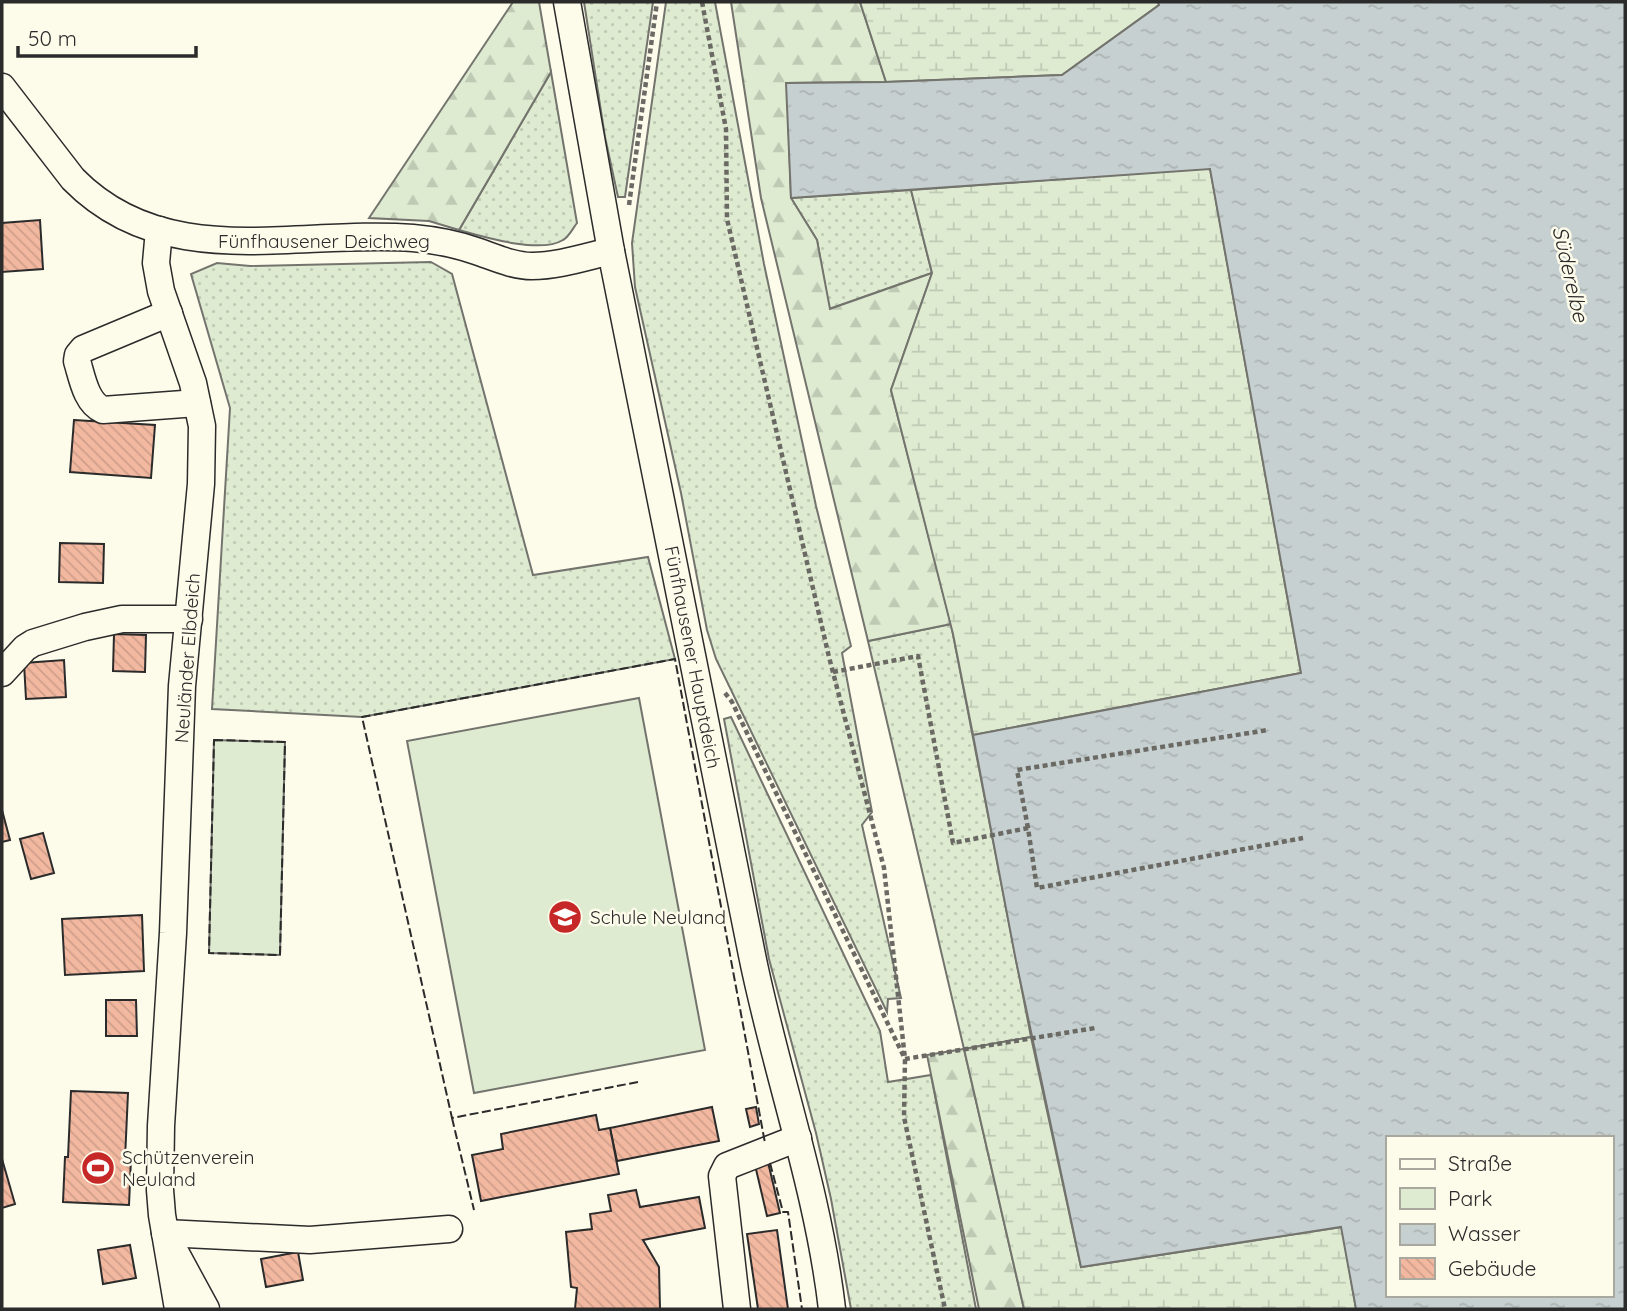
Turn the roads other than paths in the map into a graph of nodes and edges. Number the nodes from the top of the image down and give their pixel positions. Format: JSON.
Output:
{"nodes":[{"id":1,"x":567,"y":2,"type":"edge"},
{"id":2,"x":2,"y":87,"type":"edge"},
{"id":3,"x":159,"y":230,"type":"junction"},
{"id":4,"x":611,"y":251,"type":"junction"},
{"id":5,"x":169,"y":313,"type":"junction"},
{"id":6,"x":197,"y":403,"type":"junction"},
{"id":7,"x":189,"y":619,"type":"junction"},
{"id":8,"x":2,"y":673,"type":"edge"},
{"id":9,"x":798,"y":1138,"type":"junction"},
{"id":10,"x":449,"y":1229,"type":"dead end"},
{"id":11,"x":165,"y":1233,"type":"junction"},
{"id":12,"x":177,"y":1309,"type":"edge"},
{"id":13,"x":206,"y":1309,"type":"edge"},
{"id":14,"x":737,"y":1309,"type":"edge"},
{"id":15,"x":832,"y":1309,"type":"edge"}],
"edges":[{"from":1,"to":4,"type":"street","name":"Fünfhausener Hauptdeich"},
{"from":2,"to":3,"type":"street"},
{"from":3,"to":4,"type":"street","name":"Fünfhausener Deichweg"},
{"from":3,"to":5,"type":"street","name":"Neuländer Elbdeich"},
{"from":4,"to":9,"type":"street","name":"Fünfhausener Hauptdeich"},
{"from":5,"to":6,"type":"street","name":"Neuländer Elbdeich"},
{"from":5,"to":6,"type":"street"},
{"from":6,"to":7,"type":"street","name":"Neuländer Elbdeich"},
{"from":7,"to":8,"type":"street"},
{"from":7,"to":11,"type":"street","name":"Neuländer Elbdeich"},
{"from":9,"to":14,"type":"street"},
{"from":9,"to":15,"type":"street","name":"Fünfhausener Hauptdeich"},
{"from":10,"to":11,"type":"street"},
{"from":11,"to":12,"type":"street","name":"Neuländer Elbdeich"},
{"from":11,"to":13,"type":"street"}]}
